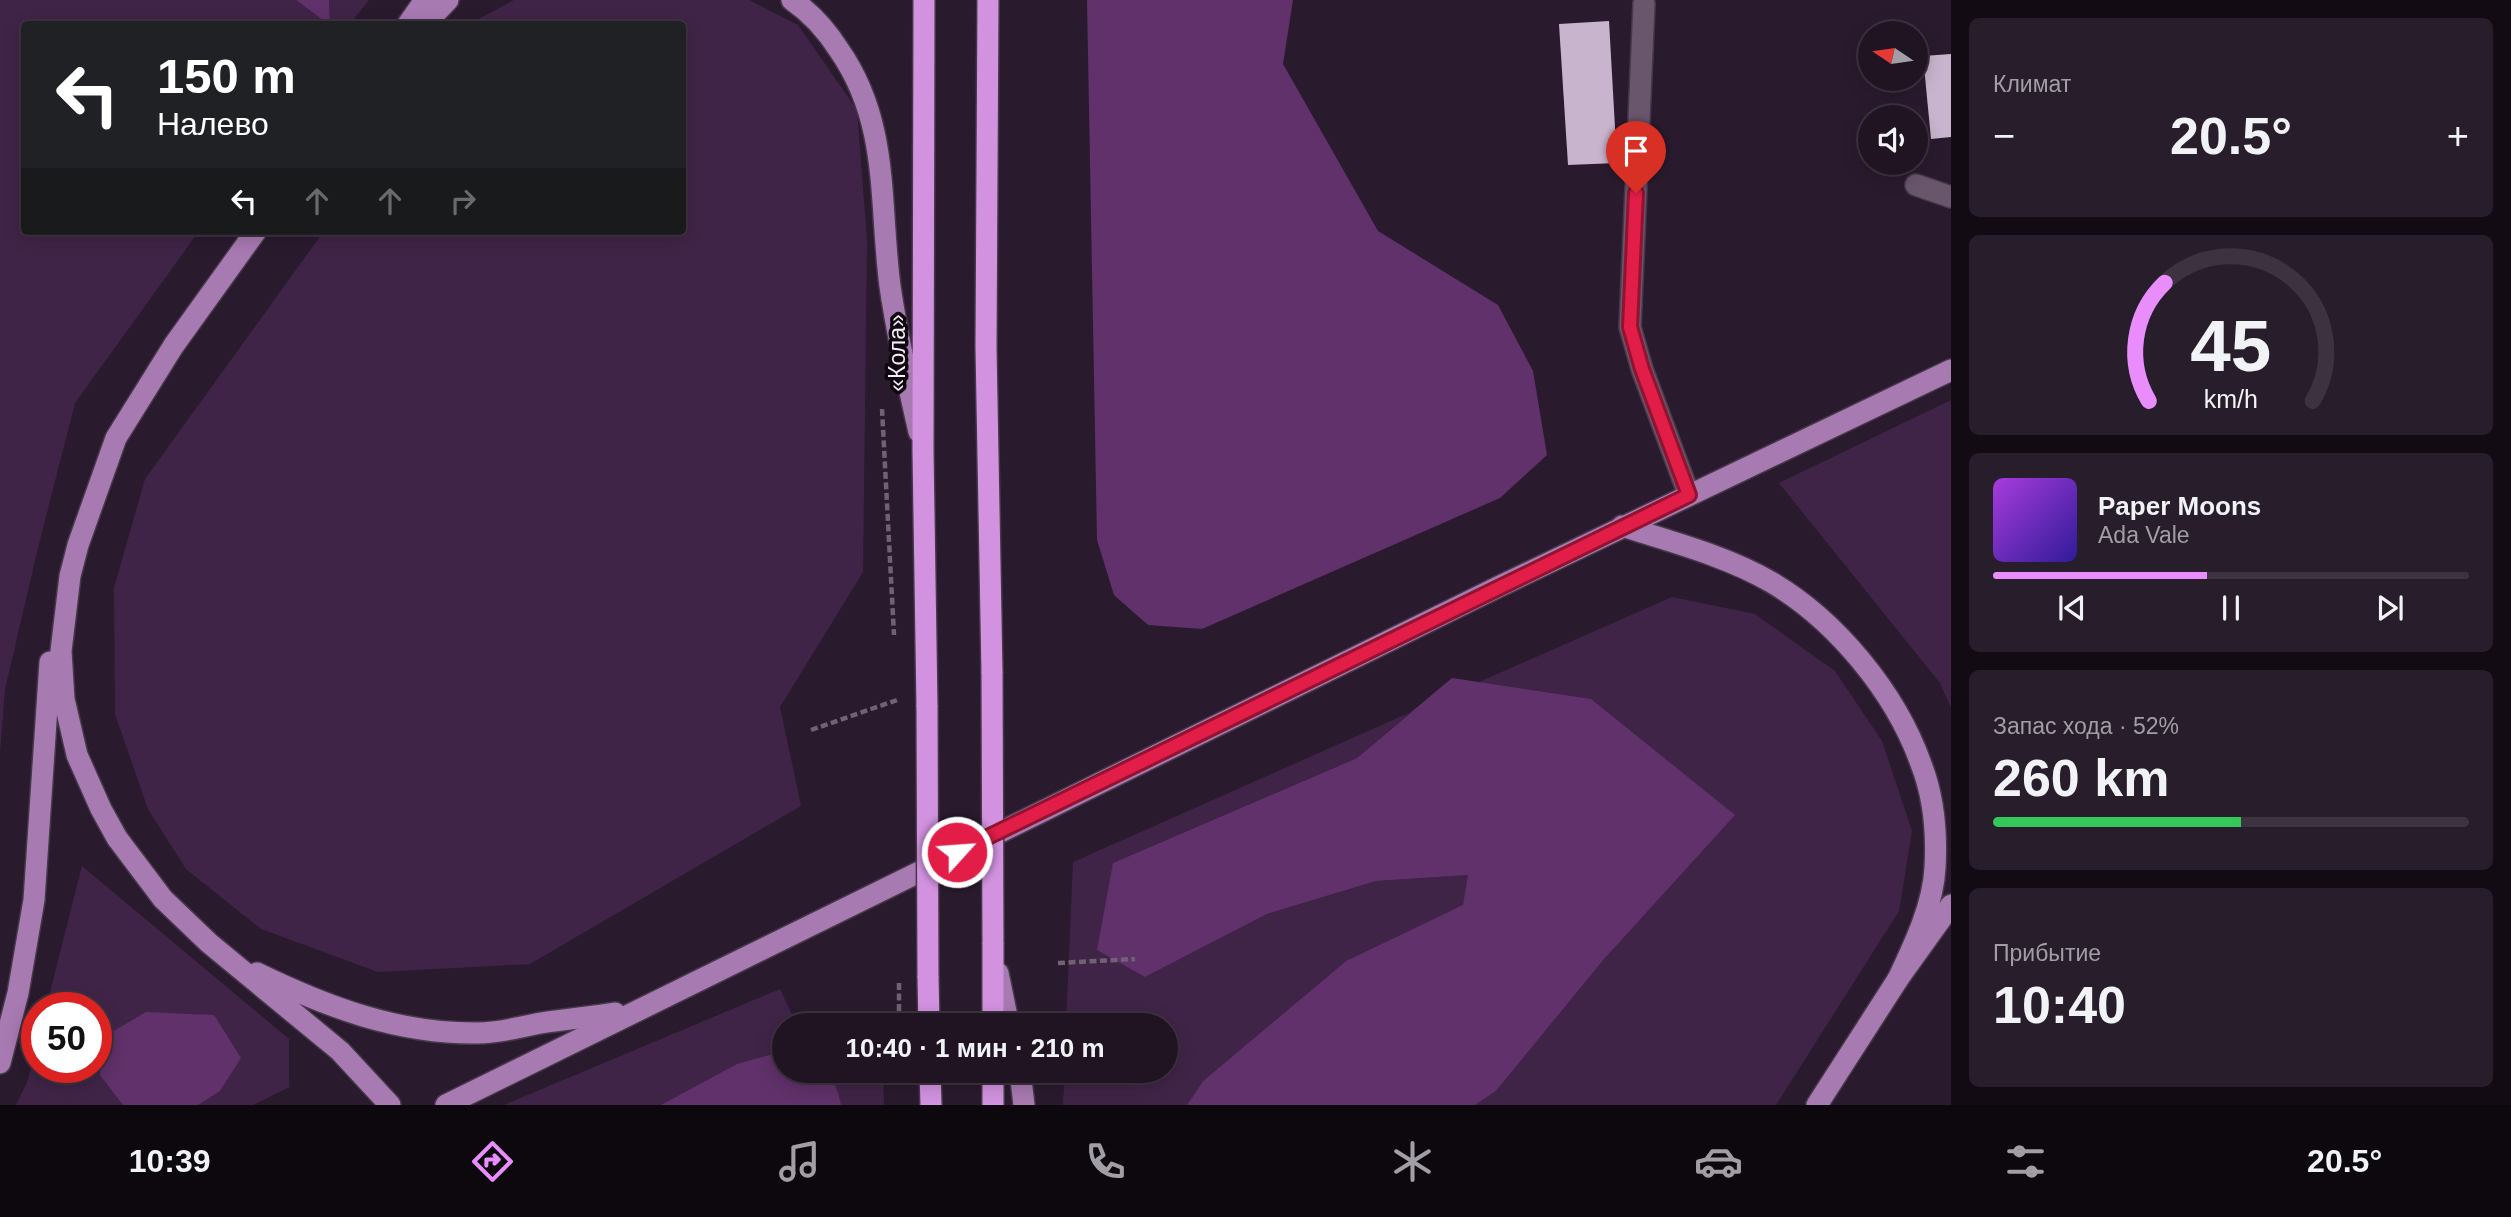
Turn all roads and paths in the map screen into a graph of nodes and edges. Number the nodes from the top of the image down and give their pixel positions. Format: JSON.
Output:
{"nodes":[{"id":1,"x":425,"y":0,"type":"edge"},
{"id":2,"x":448,"y":0,"type":"edge"},
{"id":3,"x":792,"y":0,"type":"edge"},
{"id":4,"x":924,"y":0,"type":"edge"},
{"id":5,"x":988,"y":0,"type":"edge"},
{"id":6,"x":1644,"y":4,"type":"dead end"},
{"id":7,"x":410,"y":21,"type":"edge"},
{"id":8,"x":428,"y":21,"type":"edge"},
{"id":9,"x":1916,"y":185,"type":"dead end"},
{"id":10,"x":1951,"y":197,"type":"edge"},
{"id":11,"x":254,"y":235,"type":"edge"},
{"id":12,"x":1951,"y":370,"type":"edge"},
{"id":13,"x":881,"y":405,"type":"dead end"},
{"id":14,"x":923,"y":451,"type":"junction"},
{"id":15,"x":99,"y":483,"type":"junction"},
{"id":16,"x":1689,"y":495,"type":"junction"},
{"id":17,"x":1622,"y":526,"type":"junction"},
{"id":18,"x":895,"y":648,"type":"dead end"},
{"id":19,"x":896,"y":687,"type":"dead end"},
{"id":20,"x":897,"y":700,"type":"junction"},
{"id":21,"x":897,"y":710,"type":"dead end"},
{"id":22,"x":811,"y":730,"type":"dead end"},
{"id":23,"x":1951,"y":905,"type":"edge"},
{"id":24,"x":993,"y":943,"type":"junction"},
{"id":25,"x":1135,"y":959,"type":"dead end"},
{"id":26,"x":233,"y":962,"type":"junction"},
{"id":27,"x":1058,"y":963,"type":"dead end"},
{"id":28,"x":1898,"y":979,"type":"junction"},
{"id":29,"x":638,"y":1009,"type":"junction"},
{"id":30,"x":929,"y":1013,"type":"edge"},
{"id":31,"x":993,"y":1013,"type":"edge"},
{"id":32,"x":1006,"y":1013,"type":"edge"},
{"id":33,"x":0,"y":1063,"type":"edge"},
{"id":34,"x":930,"y":1083,"type":"edge"},
{"id":35,"x":993,"y":1083,"type":"edge"},
{"id":36,"x":1021,"y":1083,"type":"edge"},
{"id":37,"x":390,"y":1105,"type":"edge"},
{"id":38,"x":446,"y":1105,"type":"edge"},
{"id":39,"x":930,"y":1105,"type":"edge"},
{"id":40,"x":993,"y":1105,"type":"edge"},
{"id":41,"x":1024,"y":1105,"type":"edge"},
{"id":42,"x":1817,"y":1105,"type":"edge"}],
"edges":[{"from":1,"to":7,"type":"main road"},
{"from":2,"to":8,"type":"main road"},
{"from":3,"to":14,"type":"main road"},
{"from":4,"to":14,"type":"highway","name":"«Кола»"},
{"from":5,"to":24,"type":"highway","bridge":true},
{"from":6,"to":16,"type":"lane"},
{"from":9,"to":10,"type":"lane"},
{"from":11,"to":15,"type":"main road"},
{"from":12,"to":16,"type":"main road"},
{"from":13,"to":18,"type":"path"},
{"from":14,"to":30,"type":"highway","name":"«Кола»","bridge":true},
{"from":15,"to":26,"type":"main road"},
{"from":15,"to":33,"type":"main road"},
{"from":16,"to":17,"type":"main road"},
{"from":17,"to":28,"type":"main road"},
{"from":17,"to":29,"type":"main road"},
{"from":19,"to":20,"type":"path"},
{"from":20,"to":21,"type":"path"},
{"from":20,"to":22,"type":"path"},
{"from":23,"to":28,"type":"main road"},
{"from":24,"to":31,"type":"highway"},
{"from":24,"to":32,"type":"main road"},
{"from":25,"to":27,"type":"path"},
{"from":26,"to":29,"type":"main road"},
{"from":26,"to":37,"type":"main road"},
{"from":28,"to":42,"type":"main road"},
{"from":29,"to":38,"type":"main road"},
{"from":34,"to":39,"type":"highway"},
{"from":35,"to":40,"type":"highway"},
{"from":36,"to":41,"type":"main road"}]}
